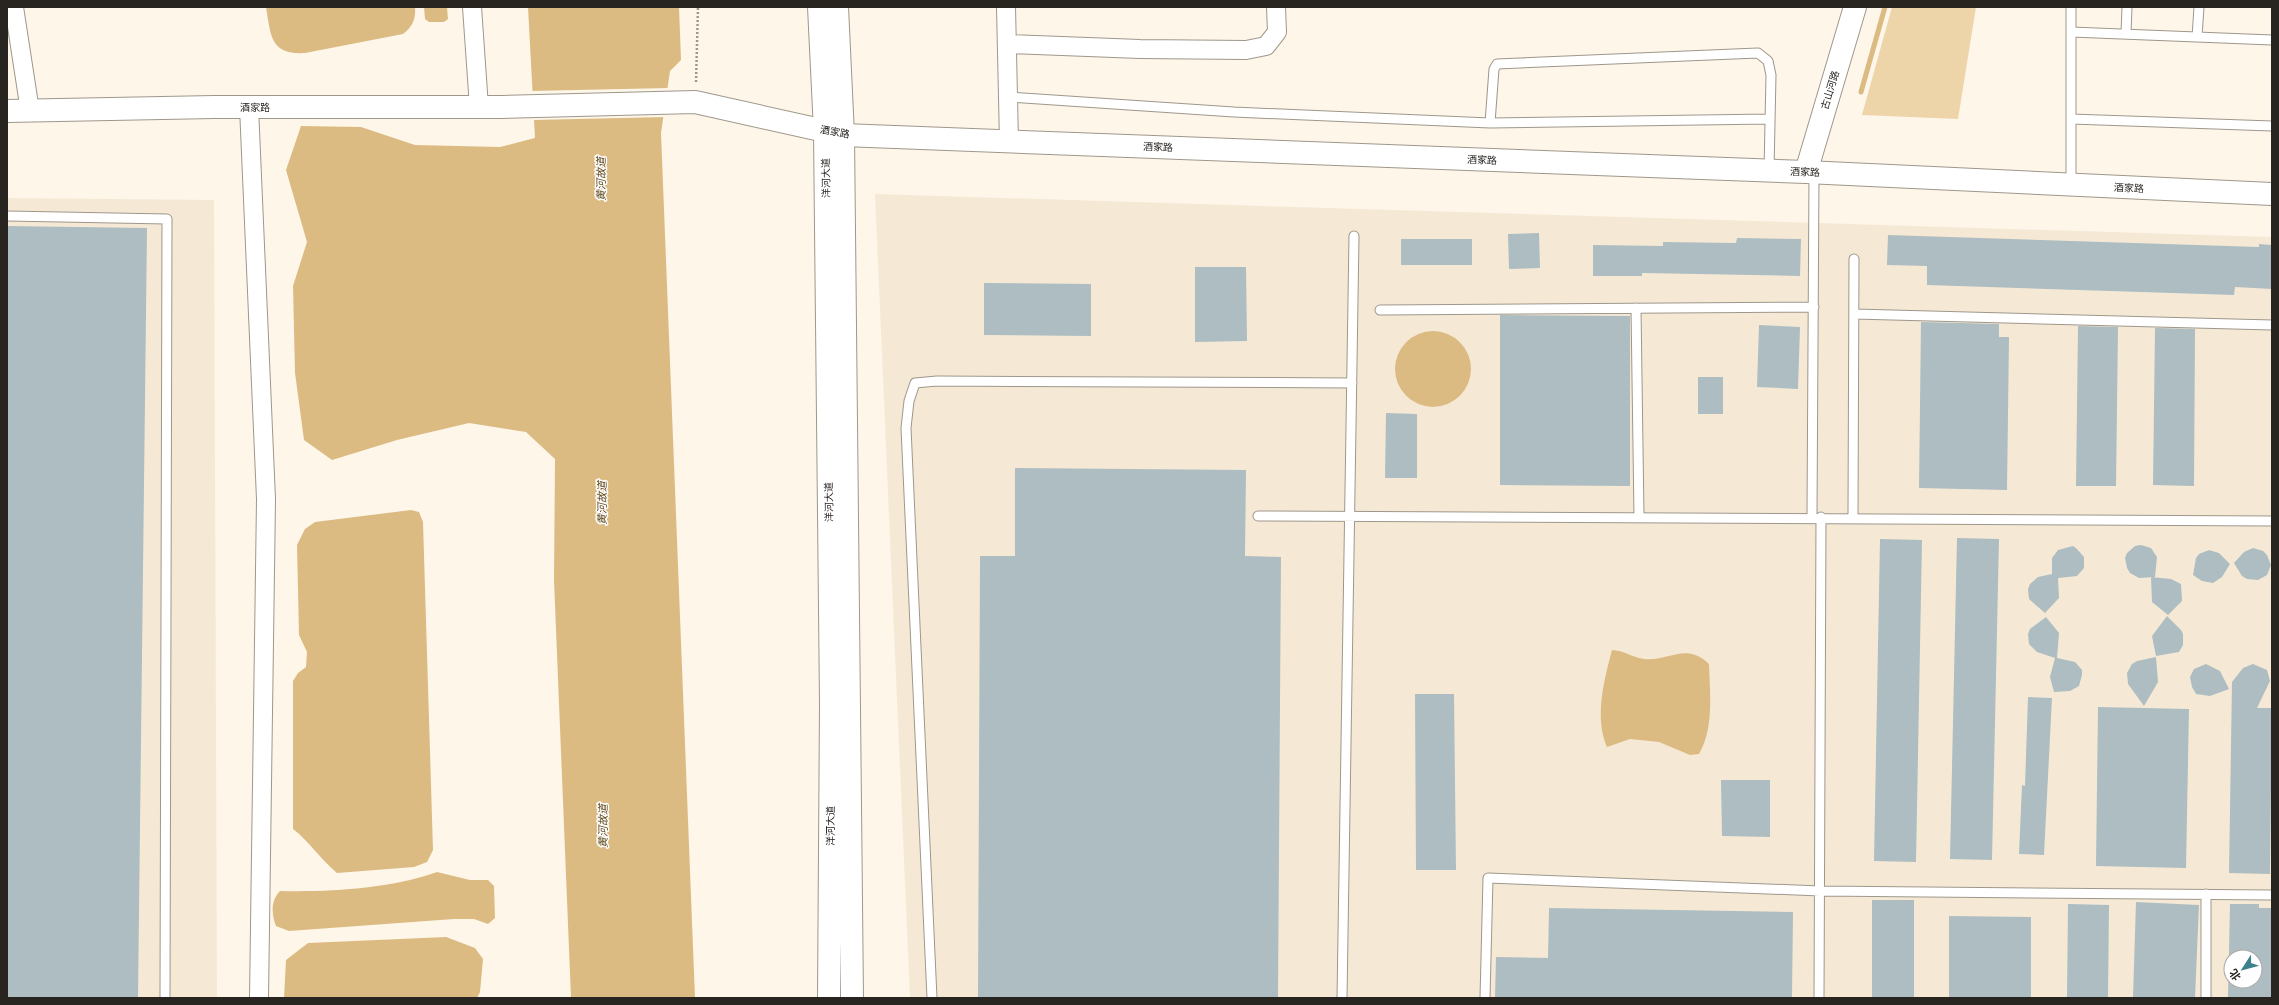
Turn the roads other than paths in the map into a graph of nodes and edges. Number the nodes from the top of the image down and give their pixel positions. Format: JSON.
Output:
{"nodes":[{"id":1,"x":14,"y":7,"type":"edge"},
{"id":2,"x":472,"y":7,"type":"edge"},
{"id":3,"x":819,"y":7,"type":"edge"},
{"id":4,"x":837,"y":7,"type":"edge"},
{"id":5,"x":1006,"y":7,"type":"edge"},
{"id":6,"x":1276,"y":7,"type":"edge"},
{"id":7,"x":1855,"y":7,"type":"edge"},
{"id":8,"x":2071,"y":7,"type":"edge"},
{"id":9,"x":2127,"y":7,"type":"edge"},
{"id":10,"x":2199,"y":7,"type":"edge"},
{"id":11,"x":2071,"y":32,"type":"junction"},
{"id":12,"x":2126,"y":34,"type":"junction"},
{"id":13,"x":2197,"y":37,"type":"junction"},
{"id":14,"x":2272,"y":40,"type":"edge"},
{"id":15,"x":1007,"y":44,"type":"junction"},
{"id":16,"x":1008,"y":97,"type":"junction"},
{"id":17,"x":249,"y":107,"type":"junction"},
{"id":18,"x":479,"y":107,"type":"junction"},
{"id":19,"x":7,"y":111,"type":"edge"},
{"id":20,"x":30,"y":111,"type":"junction"},
{"id":21,"x":1770,"y":119,"type":"junction"},
{"id":22,"x":2071,"y":119,"type":"junction"},
{"id":23,"x":1490,"y":123,"type":"junction"},
{"id":24,"x":2272,"y":126,"type":"edge"},
{"id":25,"x":834,"y":133,"type":"junction"},
{"id":26,"x":1009,"y":142,"type":"junction"},
{"id":27,"x":1769,"y":171,"type":"junction"},
{"id":28,"x":1810,"y":172,"type":"junction"},
{"id":29,"x":2071,"y":185,"type":"junction"},
{"id":30,"x":2272,"y":194,"type":"edge"},
{"id":31,"x":7,"y":216,"type":"edge"},
{"id":32,"x":1354,"y":236,"type":"dead end"},
{"id":33,"x":1854,"y":259,"type":"dead end"},
{"id":34,"x":1814,"y":307,"type":"junction"},
{"id":35,"x":1636,"y":308,"type":"junction"},
{"id":36,"x":1380,"y":310,"type":"dead end"},
{"id":37,"x":1854,"y":314,"type":"junction"},
{"id":38,"x":2272,"y":325,"type":"edge"},
{"id":39,"x":1352,"y":383,"type":"junction"},
{"id":40,"x":1258,"y":516,"type":"dead end"},
{"id":41,"x":1349,"y":517,"type":"junction"},
{"id":42,"x":1639,"y":517,"type":"junction"},
{"id":43,"x":1816,"y":517,"type":"junction"},
{"id":44,"x":1853,"y":517,"type":"junction"},
{"id":45,"x":2272,"y":521,"type":"edge"},
{"id":46,"x":1820,"y":891,"type":"junction"},
{"id":47,"x":2206,"y":894,"type":"junction"},
{"id":48,"x":2272,"y":895,"type":"edge"},
{"id":49,"x":165,"y":998,"type":"edge"},
{"id":50,"x":259,"y":998,"type":"edge"},
{"id":51,"x":829,"y":998,"type":"edge"},
{"id":52,"x":852,"y":998,"type":"edge"},
{"id":53,"x":932,"y":998,"type":"edge"},
{"id":54,"x":1342,"y":998,"type":"edge"},
{"id":55,"x":1485,"y":998,"type":"edge"},
{"id":56,"x":1819,"y":998,"type":"edge"},
{"id":57,"x":2206,"y":998,"type":"edge"}],
"edges":[{"from":1,"to":20,"type":"street"},
{"from":2,"to":18,"type":"street"},
{"from":3,"to":25,"type":"street","name":"洋河大道"},
{"from":4,"to":25,"type":"street","name":"洋河大道"},
{"from":5,"to":15,"type":"street"},
{"from":6,"to":15,"type":"street"},
{"from":7,"to":28,"type":"street","name":"古山河路"},
{"from":8,"to":11,"type":"lane"},
{"from":9,"to":12,"type":"lane"},
{"from":10,"to":13,"type":"lane"},
{"from":11,"to":12,"type":"lane"},
{"from":11,"to":22,"type":"lane"},
{"from":12,"to":13,"type":"lane"},
{"from":13,"to":14,"type":"lane"},
{"from":15,"to":16,"type":"street"},
{"from":16,"to":23,"type":"lane"},
{"from":16,"to":26,"type":"street"},
{"from":17,"to":18,"type":"street","name":"酒家路"},
{"from":17,"to":20,"type":"street","name":"酒家路"},
{"from":17,"to":50,"type":"street"},
{"from":18,"to":25,"type":"street","name":"酒家路"},
{"from":19,"to":20,"type":"street","name":"酒家路"},
{"from":21,"to":23,"type":"lane"},
{"from":21,"to":23,"type":"lane"},
{"from":21,"to":27,"type":"lane"},
{"from":22,"to":24,"type":"lane"},
{"from":22,"to":29,"type":"lane"},
{"from":25,"to":26,"type":"street","name":"酒家路"},
{"from":25,"to":51,"type":"street","name":"洋河大道"},
{"from":25,"to":52,"type":"street","name":"洋河大道"},
{"from":26,"to":27,"type":"street","name":"酒家路"},
{"from":27,"to":28,"type":"street","name":"酒家路"},
{"from":28,"to":29,"type":"street","name":"酒家路"},
{"from":28,"to":34,"type":"lane"},
{"from":29,"to":30,"type":"street","name":"酒家路"},
{"from":31,"to":49,"type":"lane"},
{"from":32,"to":39,"type":"lane"},
{"from":33,"to":37,"type":"lane"},
{"from":34,"to":35,"type":"lane"},
{"from":34,"to":43,"type":"lane"},
{"from":35,"to":36,"type":"lane"},
{"from":35,"to":42,"type":"lane"},
{"from":37,"to":38,"type":"lane"},
{"from":37,"to":44,"type":"lane"},
{"from":39,"to":41,"type":"lane"},
{"from":39,"to":53,"type":"lane"},
{"from":40,"to":41,"type":"lane"},
{"from":41,"to":42,"type":"lane"},
{"from":41,"to":54,"type":"lane"},
{"from":42,"to":43,"type":"lane"},
{"from":43,"to":44,"type":"lane"},
{"from":43,"to":46,"type":"lane"},
{"from":44,"to":45,"type":"lane"},
{"from":46,"to":47,"type":"lane"},
{"from":46,"to":55,"type":"lane"},
{"from":46,"to":56,"type":"lane"},
{"from":47,"to":48,"type":"lane"},
{"from":47,"to":57,"type":"lane"}]}
